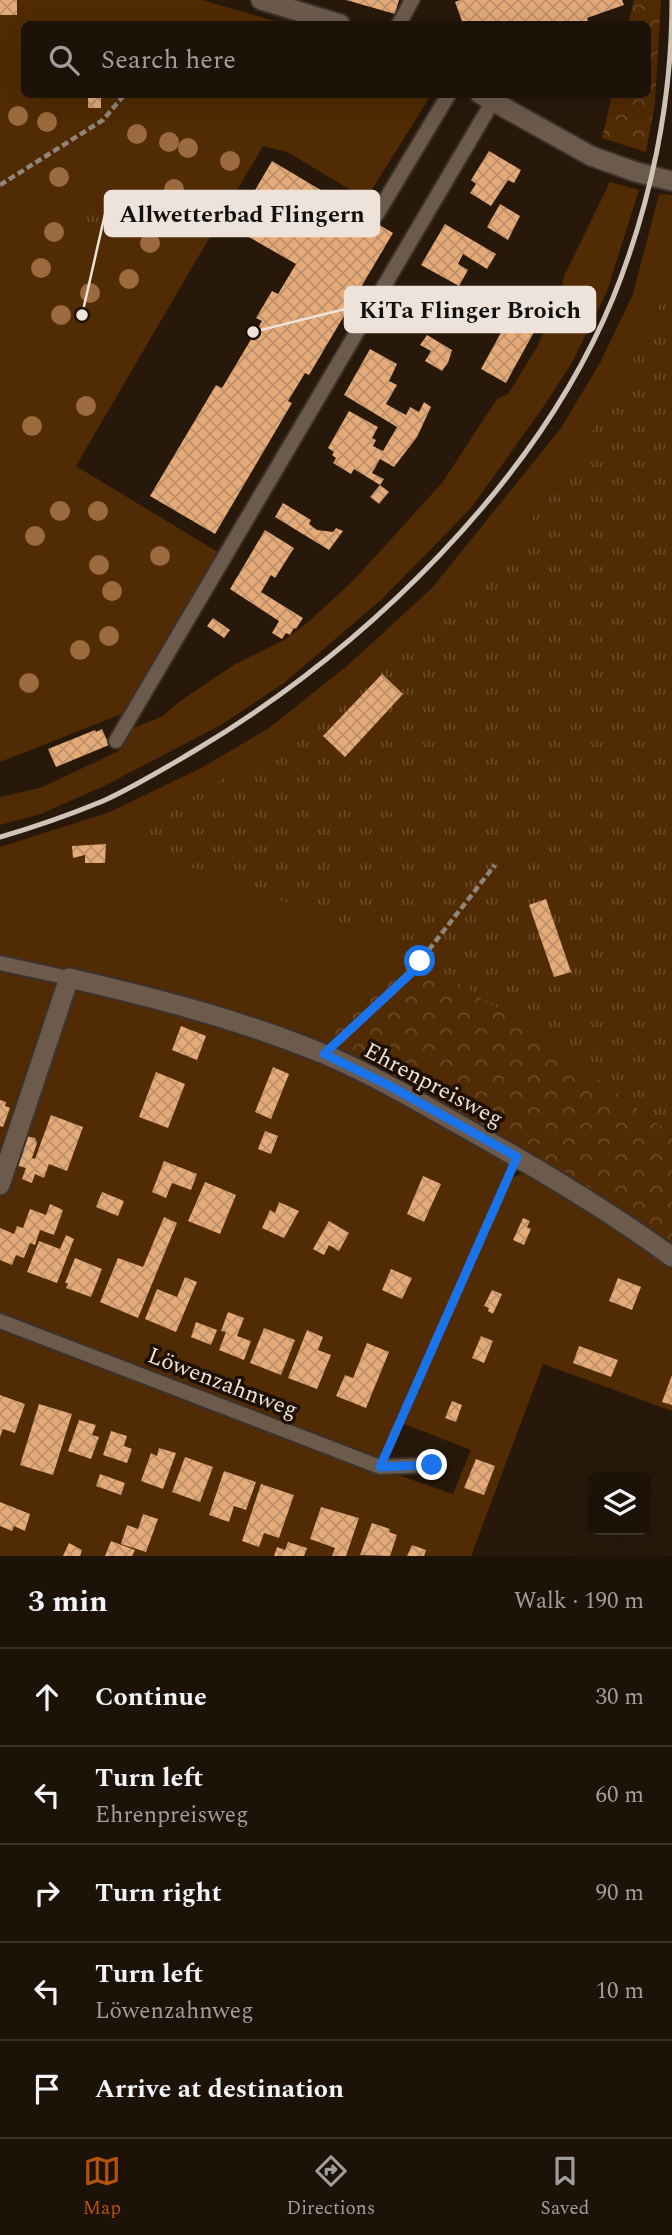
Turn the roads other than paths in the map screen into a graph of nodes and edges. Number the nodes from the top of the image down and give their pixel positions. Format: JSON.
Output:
{"nodes":[{"id":1,"x":261,"y":0,"type":"edge"},
{"id":2,"x":412,"y":0,"type":"edge"},
{"id":3,"x":330,"y":21,"type":"edge"},
{"id":4,"x":401,"y":21,"type":"edge"},
{"id":5,"x":447,"y":98,"type":"edge"},
{"id":6,"x":487,"y":98,"type":"edge"},
{"id":7,"x":672,"y":181,"type":"edge"},
{"id":8,"x":377,"y":214,"type":"dead end"},
{"id":9,"x":116,"y":741,"type":"dead end"},
{"id":10,"x":0,"y":963,"type":"edge"},
{"id":11,"x":69,"y":978,"type":"junction"},
{"id":12,"x":0,"y":1185,"type":"edge"},
{"id":13,"x":672,"y":1257,"type":"edge"},
{"id":14,"x":0,"y":1321,"type":"edge"},
{"id":15,"x":432,"y":1465,"type":"dead end"}],
"edges":[{"from":1,"to":3,"type":"street"},
{"from":2,"to":4,"type":"lane"},
{"from":5,"to":8,"type":"lane"},
{"from":6,"to":7,"type":"street"},
{"from":6,"to":9,"type":"lane"},
{"from":10,"to":11,"type":"lane","name":"Ehrenpreisweg"},
{"from":11,"to":12,"type":"street"},
{"from":11,"to":13,"type":"street","name":"Ehrenpreisweg"},
{"from":14,"to":15,"type":"lane","name":"Löwenzahnweg"}]}
